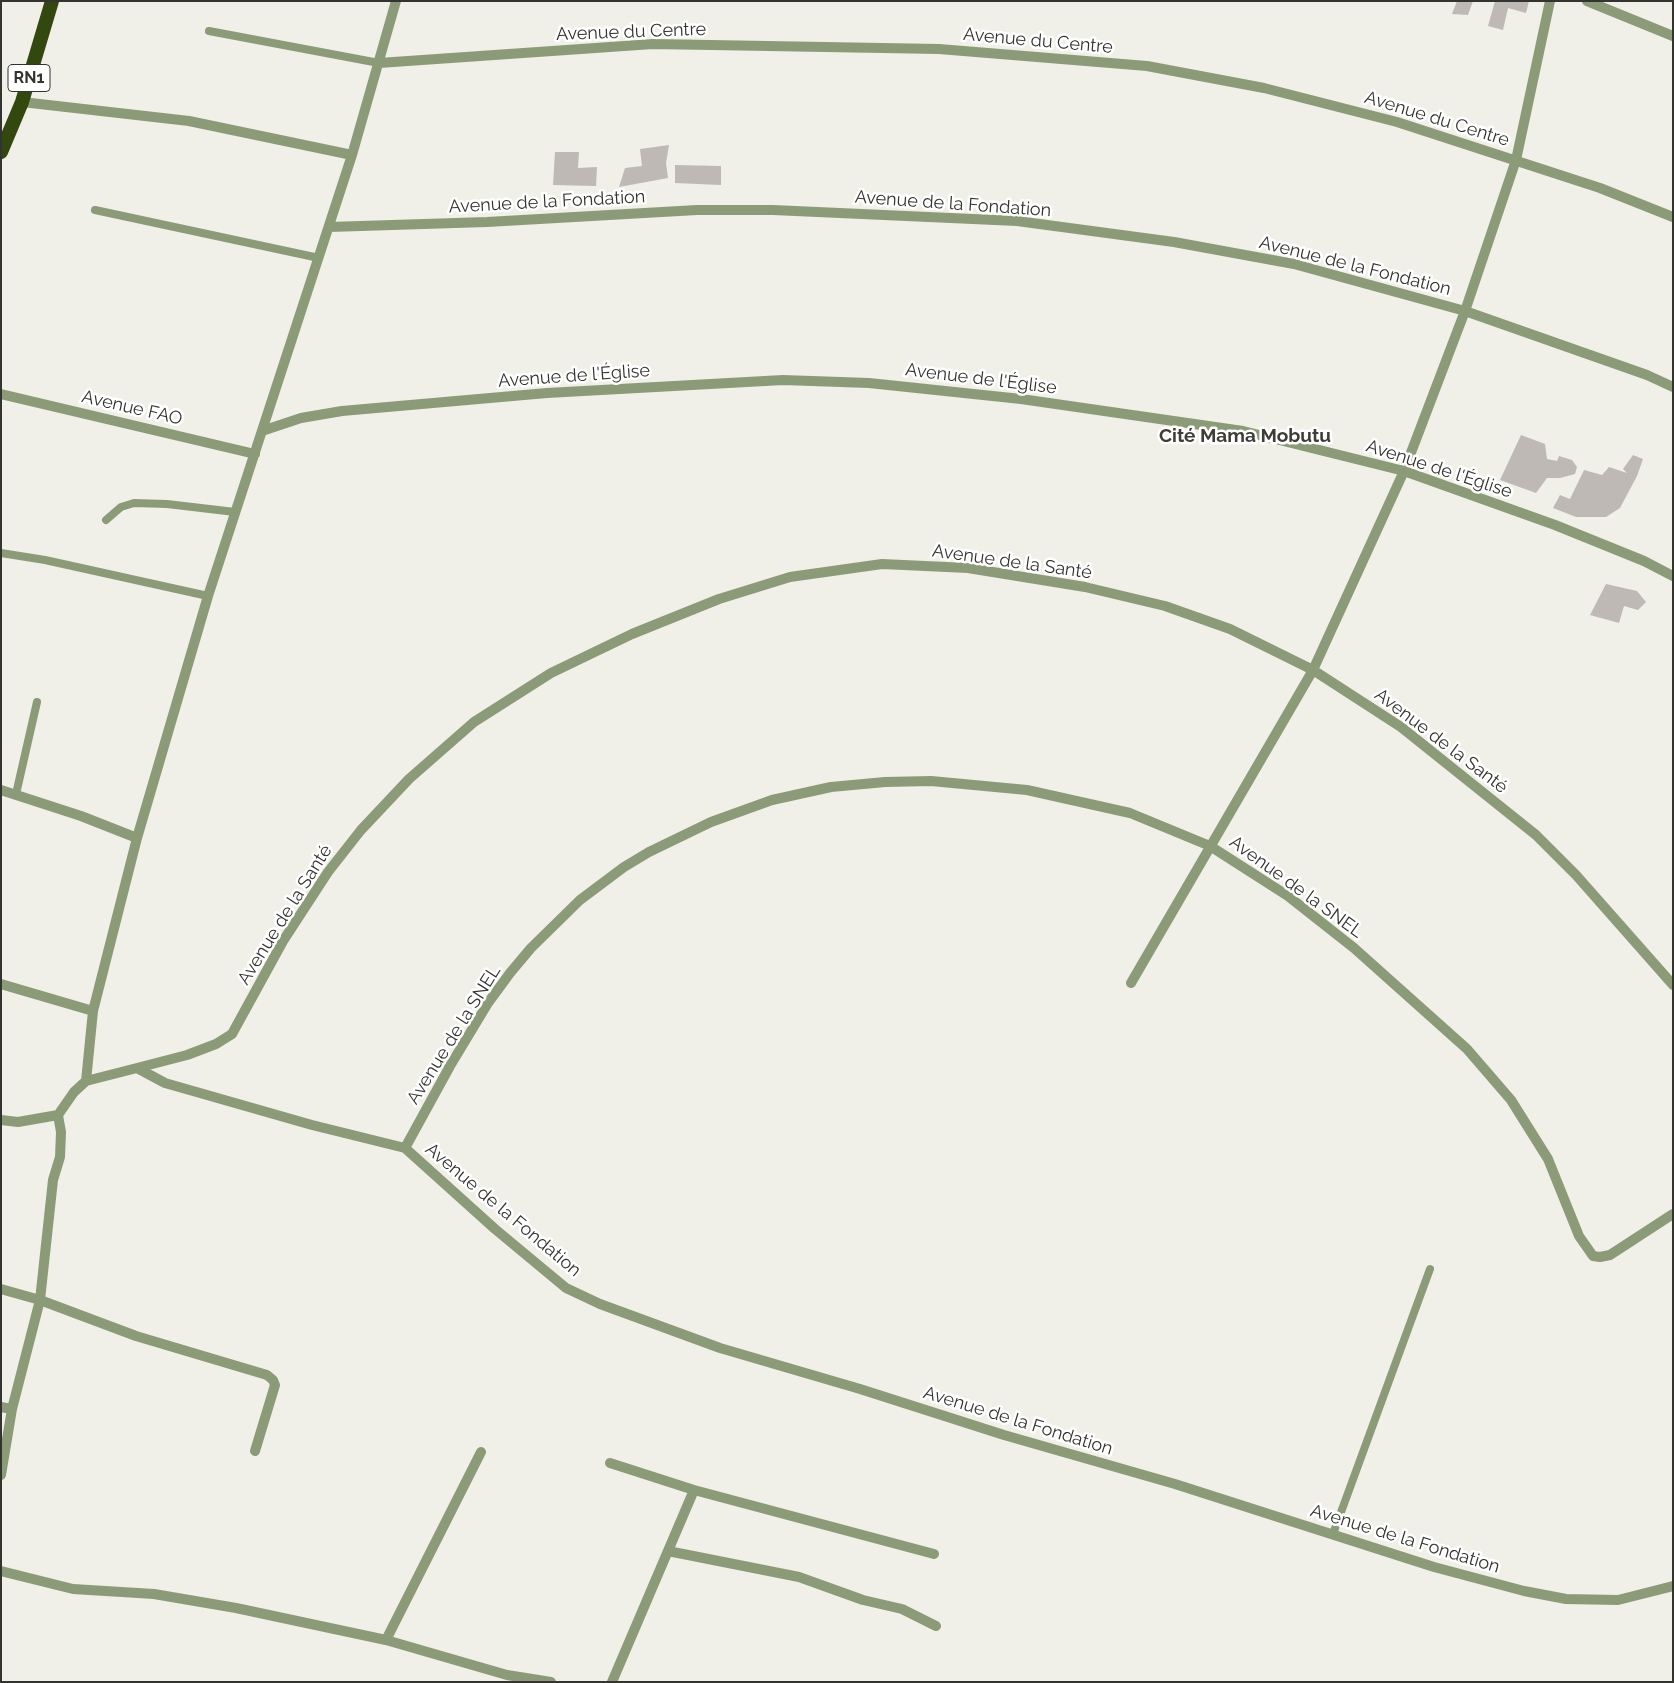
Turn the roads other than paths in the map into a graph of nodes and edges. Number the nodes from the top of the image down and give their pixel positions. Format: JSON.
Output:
{"nodes":[{"id":1,"x":52,"y":1,"type":"edge"},
{"id":2,"x":396,"y":1,"type":"edge"},
{"id":3,"x":1550,"y":1,"type":"edge"},
{"id":4,"x":1587,"y":1,"type":"edge"},
{"id":5,"x":209,"y":30,"type":"dead end"},
{"id":6,"x":1673,"y":36,"type":"edge"},
{"id":7,"x":378,"y":63,"type":"junction"},
{"id":8,"x":22,"y":102,"type":"junction"},
{"id":9,"x":1,"y":152,"type":"edge"},
{"id":10,"x":352,"y":156,"type":"junction"},
{"id":11,"x":1516,"y":160,"type":"junction"},
{"id":12,"x":95,"y":210,"type":"dead end"},
{"id":13,"x":1673,"y":217,"type":"edge"},
{"id":14,"x":329,"y":227,"type":"junction"},
{"id":15,"x":319,"y":258,"type":"junction"},
{"id":16,"x":1465,"y":311,"type":"junction"},
{"id":17,"x":1673,"y":387,"type":"edge"},
{"id":18,"x":1,"y":394,"type":"edge"},
{"id":19,"x":262,"y":431,"type":"junction"},
{"id":20,"x":254,"y":454,"type":"junction"},
{"id":21,"x":1404,"y":471,"type":"junction"},
{"id":22,"x":235,"y":512,"type":"junction"},
{"id":23,"x":106,"y":520,"type":"dead end"},
{"id":24,"x":1,"y":553,"type":"edge"},
{"id":25,"x":1673,"y":576,"type":"edge"},
{"id":26,"x":208,"y":596,"type":"junction"},
{"id":27,"x":1313,"y":670,"type":"junction"},
{"id":28,"x":37,"y":702,"type":"dead end"},
{"id":29,"x":1,"y":790,"type":"edge"},
{"id":30,"x":16,"y":794,"type":"junction"},
{"id":31,"x":137,"y":838,"type":"junction"},
{"id":32,"x":1210,"y":846,"type":"junction"},
{"id":33,"x":1131,"y":983,"type":"dead end"},
{"id":34,"x":1,"y":984,"type":"edge"},
{"id":35,"x":1673,"y":985,"type":"edge"},
{"id":36,"x":93,"y":1011,"type":"junction"},
{"id":37,"x":137,"y":1068,"type":"junction"},
{"id":38,"x":86,"y":1081,"type":"junction"},
{"id":39,"x":58,"y":1115,"type":"junction"},
{"id":40,"x":1,"y":1120,"type":"edge"},
{"id":41,"x":406,"y":1148,"type":"junction"},
{"id":42,"x":1673,"y":1214,"type":"edge"},
{"id":43,"x":1430,"y":1269,"type":"dead end"},
{"id":44,"x":1,"y":1289,"type":"edge"},
{"id":45,"x":40,"y":1300,"type":"junction"},
{"id":46,"x":1,"y":1407,"type":"edge"},
{"id":47,"x":12,"y":1409,"type":"junction"},
{"id":48,"x":255,"y":1451,"type":"dead end"},
{"id":49,"x":481,"y":1452,"type":"dead end"},
{"id":50,"x":610,"y":1463,"type":"dead end"},
{"id":51,"x":1,"y":1475,"type":"edge"},
{"id":52,"x":694,"y":1490,"type":"junction"},
{"id":53,"x":1333,"y":1534,"type":"junction"},
{"id":54,"x":668,"y":1551,"type":"junction"},
{"id":55,"x":934,"y":1554,"type":"dead end"},
{"id":56,"x":1,"y":1572,"type":"edge"},
{"id":57,"x":1673,"y":1586,"type":"edge"},
{"id":58,"x":936,"y":1626,"type":"dead end"},
{"id":59,"x":386,"y":1640,"type":"junction"},
{"id":60,"x":551,"y":1682,"type":"edge"},
{"id":61,"x":612,"y":1682,"type":"edge"}],
"edges":[{"from":1,"to":8,"type":"highway","number":"RN1"},
{"from":2,"to":7,"type":"street"},
{"from":3,"to":11,"type":"street"},
{"from":4,"to":6,"type":"street"},
{"from":5,"to":7,"type":"lane"},
{"from":7,"to":10,"type":"street"},
{"from":7,"to":11,"type":"street","name":"Avenue du Centre"},
{"from":8,"to":9,"type":"highway","number":"RN1"},
{"from":8,"to":10,"type":"street"},
{"from":10,"to":14,"type":"street"},
{"from":11,"to":13,"type":"street","name":"Avenue du Centre"},
{"from":11,"to":16,"type":"street"},
{"from":12,"to":15,"type":"lane"},
{"from":14,"to":15,"type":"street"},
{"from":14,"to":16,"type":"street","name":"Avenue de la Fondation"},
{"from":15,"to":19,"type":"street"},
{"from":16,"to":17,"type":"street","name":"Avenue de la Fondation"},
{"from":16,"to":21,"type":"street"},
{"from":18,"to":20,"type":"street","name":"Avenue FAO"},
{"from":19,"to":20,"type":"street"},
{"from":19,"to":21,"type":"street","name":"Avenue de l'Église"},
{"from":20,"to":22,"type":"street"},
{"from":21,"to":25,"type":"street","name":"Avenue de l'Église"},
{"from":21,"to":27,"type":"street"},
{"from":22,"to":23,"type":"lane"},
{"from":22,"to":26,"type":"street"},
{"from":24,"to":26,"type":"lane"},
{"from":26,"to":31,"type":"street"},
{"from":27,"to":32,"type":"street"},
{"from":27,"to":35,"type":"street","name":"Avenue de la Santé"},
{"from":27,"to":37,"type":"street","name":"Avenue de la Santé"},
{"from":28,"to":30,"type":"lane"},
{"from":29,"to":30,"type":"street"},
{"from":30,"to":31,"type":"street"},
{"from":31,"to":36,"type":"street"},
{"from":32,"to":33,"type":"street"},
{"from":32,"to":41,"type":"street","name":"Avenue de la SNEL"},
{"from":32,"to":42,"type":"street","name":"Avenue de la SNEL"},
{"from":34,"to":36,"type":"street"},
{"from":36,"to":38,"type":"street"},
{"from":37,"to":38,"type":"street"},
{"from":37,"to":41,"type":"street"},
{"from":38,"to":39,"type":"street"},
{"from":39,"to":40,"type":"street"},
{"from":39,"to":45,"type":"street"},
{"from":41,"to":53,"type":"street","name":"Avenue de la Fondation"},
{"from":43,"to":53,"type":"lane"},
{"from":44,"to":45,"type":"street"},
{"from":45,"to":47,"type":"street"},
{"from":45,"to":48,"type":"street"},
{"from":46,"to":47,"type":"street"},
{"from":47,"to":51,"type":"street"},
{"from":49,"to":59,"type":"street"},
{"from":50,"to":52,"type":"street"},
{"from":52,"to":54,"type":"street"},
{"from":52,"to":55,"type":"street"},
{"from":53,"to":57,"type":"street","name":"Avenue de la Fondation"},
{"from":54,"to":58,"type":"street"},
{"from":54,"to":61,"type":"street"},
{"from":56,"to":59,"type":"street"},
{"from":59,"to":60,"type":"street"}]}
